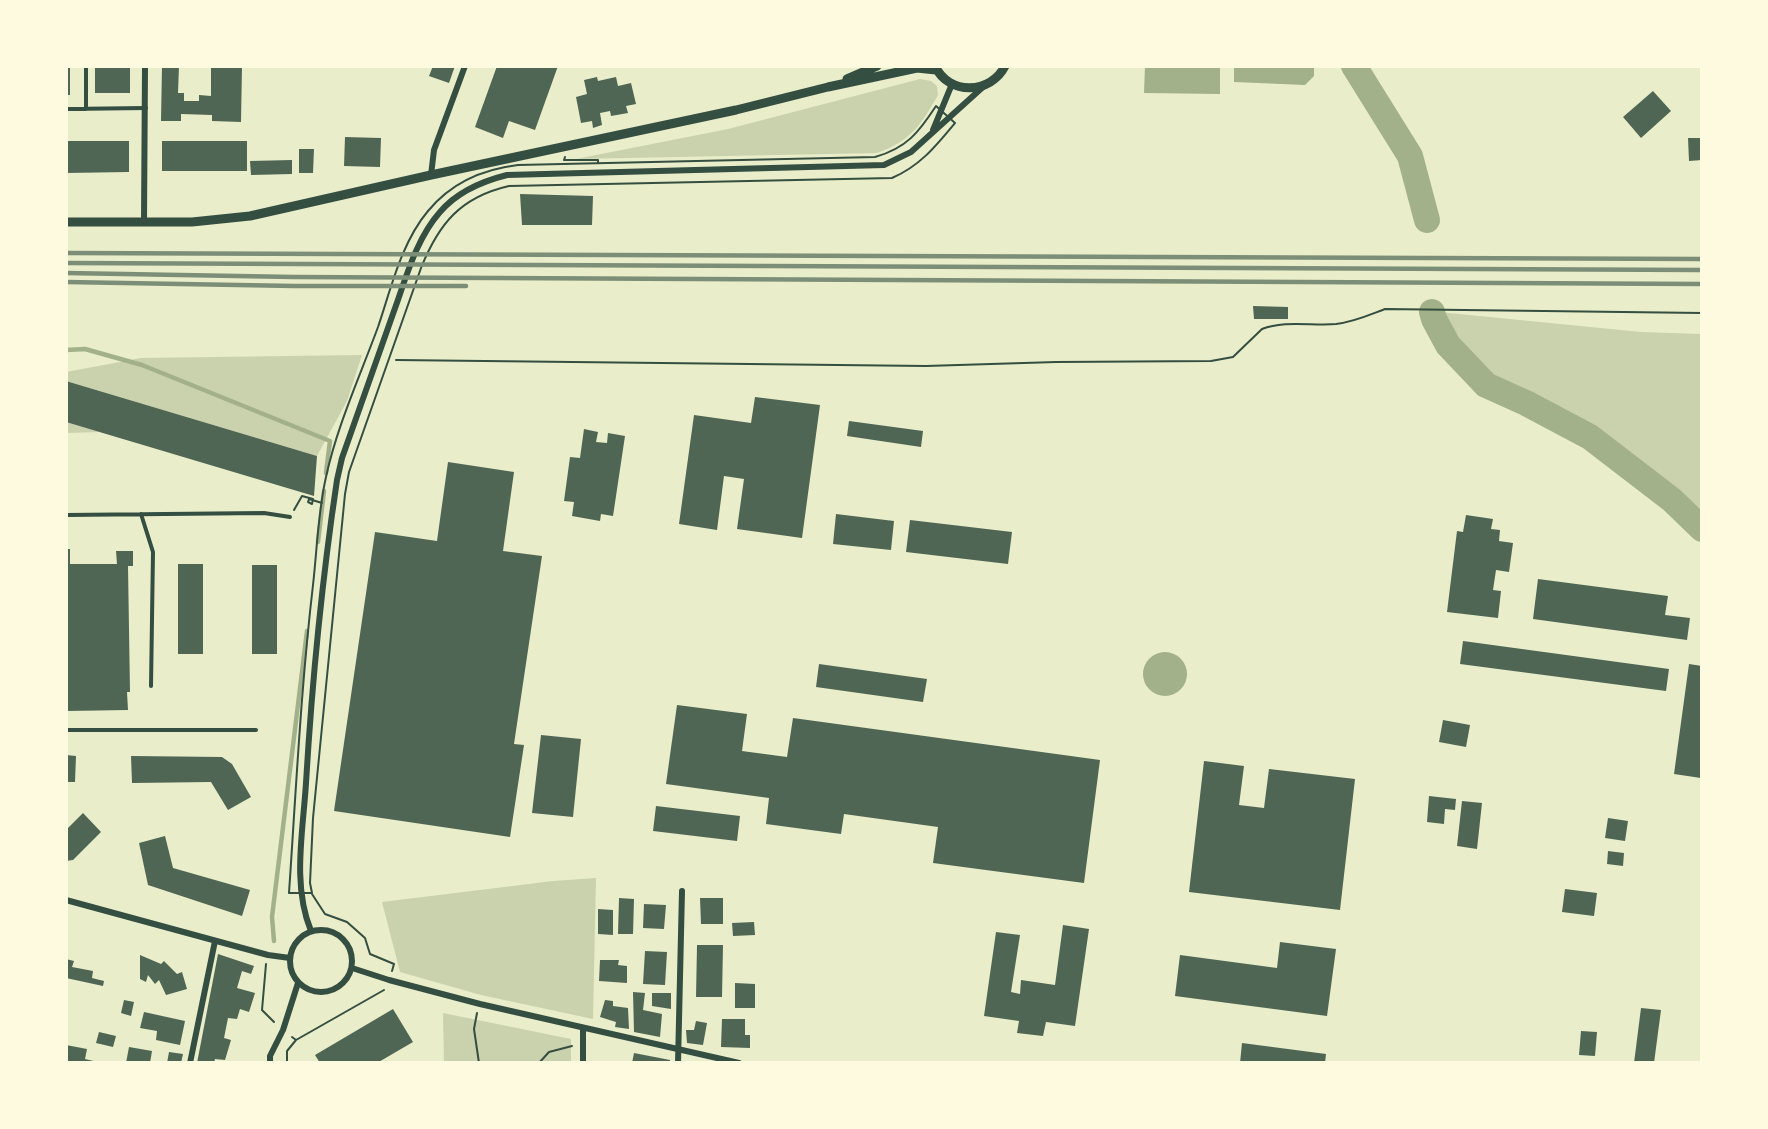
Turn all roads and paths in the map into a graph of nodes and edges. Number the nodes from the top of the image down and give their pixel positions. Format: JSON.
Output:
{"nodes":[{"id":1,"x":86,"y":66,"type":"edge"},
{"id":2,"x":145,"y":66,"type":"edge"},
{"id":3,"x":465,"y":66,"type":"edge"},
{"id":4,"x":877,"y":66,"type":"edge"},
{"id":5,"x":1005,"y":66,"type":"edge"},
{"id":6,"x":936,"y":68,"type":"edge"},
{"id":7,"x":952,"y":84,"type":"junction"},
{"id":8,"x":984,"y":86,"type":"junction"},
{"id":9,"x":828,"y":87,"type":"junction"},
{"id":10,"x":146,"y":108,"type":"junction"},
{"id":11,"x":66,"y":109,"type":"edge"},
{"id":12,"x":86,"y":109,"type":"junction"},
{"id":13,"x":932,"y":131,"type":"junction"},
{"id":14,"x":567,"y":146,"type":"junction"},
{"id":15,"x":431,"y":175,"type":"junction"},
{"id":16,"x":600,"y":183,"type":"dead end"},
{"id":17,"x":66,"y":222,"type":"edge"},
{"id":18,"x":144,"y":222,"type":"junction"},
{"id":19,"x":1702,"y":314,"type":"edge"},
{"id":20,"x":396,"y":360,"type":"dead end"},
{"id":21,"x":322,"y":503,"type":"junction"},
{"id":22,"x":141,"y":514,"type":"junction"},
{"id":23,"x":66,"y":515,"type":"edge"},
{"id":24,"x":290,"y":517,"type":"joint"},
{"id":25,"x":151,"y":686,"type":"dead end"},
{"id":26,"x":66,"y":730,"type":"edge"},
{"id":27,"x":256,"y":730,"type":"dead end"},
{"id":28,"x":294,"y":815,"type":"dead end"},
{"id":29,"x":313,"y":818,"type":"dead end"},
{"id":30,"x":682,"y":891,"type":"dead end"},
{"id":31,"x":66,"y":900,"type":"edge"},
{"id":32,"x":311,"y":931,"type":"junction"},
{"id":33,"x":214,"y":941,"type":"junction"},
{"id":34,"x":268,"y":955,"type":"junction"},
{"id":35,"x":290,"y":958,"type":"junction"},
{"id":36,"x":352,"y":968,"type":"junction"},
{"id":37,"x":298,"y":983,"type":"junction"},
{"id":38,"x":480,"y":1004,"type":"junction"},
{"id":39,"x":583,"y":1028,"type":"junction"},
{"id":40,"x":283,"y":1030,"type":"junction"},
{"id":41,"x":584,"y":1048,"type":"junction"},
{"id":42,"x":678,"y":1048,"type":"junction"},
{"id":43,"x":190,"y":1063,"type":"edge"},
{"id":44,"x":270,"y":1063,"type":"edge"},
{"id":45,"x":287,"y":1063,"type":"edge"},
{"id":46,"x":479,"y":1063,"type":"edge"},
{"id":47,"x":539,"y":1063,"type":"edge"},
{"id":48,"x":583,"y":1063,"type":"edge"},
{"id":49,"x":678,"y":1063,"type":"edge"},
{"id":50,"x":739,"y":1063,"type":"edge"}],
"edges":[{"from":1,"to":12,"type":"lane"},
{"from":2,"to":10,"type":"street"},
{"from":3,"to":15,"type":"street"},
{"from":4,"to":9,"type":"street"},
{"from":5,"to":8,"type":"street"},
{"from":6,"to":7,"type":"street"},
{"from":6,"to":9,"type":"street"},
{"from":7,"to":8,"type":"street"},
{"from":7,"to":13,"type":"street"},
{"from":8,"to":13,"type":"street"},
{"from":9,"to":14,"type":"street"},
{"from":10,"to":12,"type":"lane"},
{"from":10,"to":18,"type":"street"},
{"from":11,"to":12,"type":"lane"},
{"from":13,"to":32,"type":"street"},
{"from":14,"to":15,"type":"street"},
{"from":14,"to":21,"type":"path"},
{"from":15,"to":18,"type":"street"},
{"from":16,"to":29,"type":"path"},
{"from":17,"to":18,"type":"street"},
{"from":19,"to":20,"type":"path"},
{"from":21,"to":24,"type":"path"},
{"from":21,"to":28,"type":"path"},
{"from":22,"to":23,"type":"lane"},
{"from":22,"to":24,"type":"lane"},
{"from":22,"to":25,"type":"lane"},
{"from":26,"to":27,"type":"lane"},
{"from":30,"to":42,"type":"street"},
{"from":31,"to":33,"type":"street"},
{"from":32,"to":35,"type":"street"},
{"from":32,"to":36,"type":"street"},
{"from":33,"to":34,"type":"street"},
{"from":33,"to":43,"type":"street"},
{"from":34,"to":35,"type":"street"},
{"from":34,"to":40,"type":"path"},
{"from":35,"to":37,"type":"street"},
{"from":36,"to":37,"type":"street"},
{"from":36,"to":38,"type":"street"},
{"from":37,"to":40,"type":"street"},
{"from":38,"to":39,"type":"street"},
{"from":38,"to":46,"type":"path"},
{"from":39,"to":41,"type":"street"},
{"from":39,"to":42,"type":"street"},
{"from":40,"to":44,"type":"street"},
{"from":40,"to":45,"type":"path"},
{"from":41,"to":47,"type":"path"},
{"from":41,"to":48,"type":"street"},
{"from":42,"to":49,"type":"street"},
{"from":42,"to":50,"type":"street"}]}
